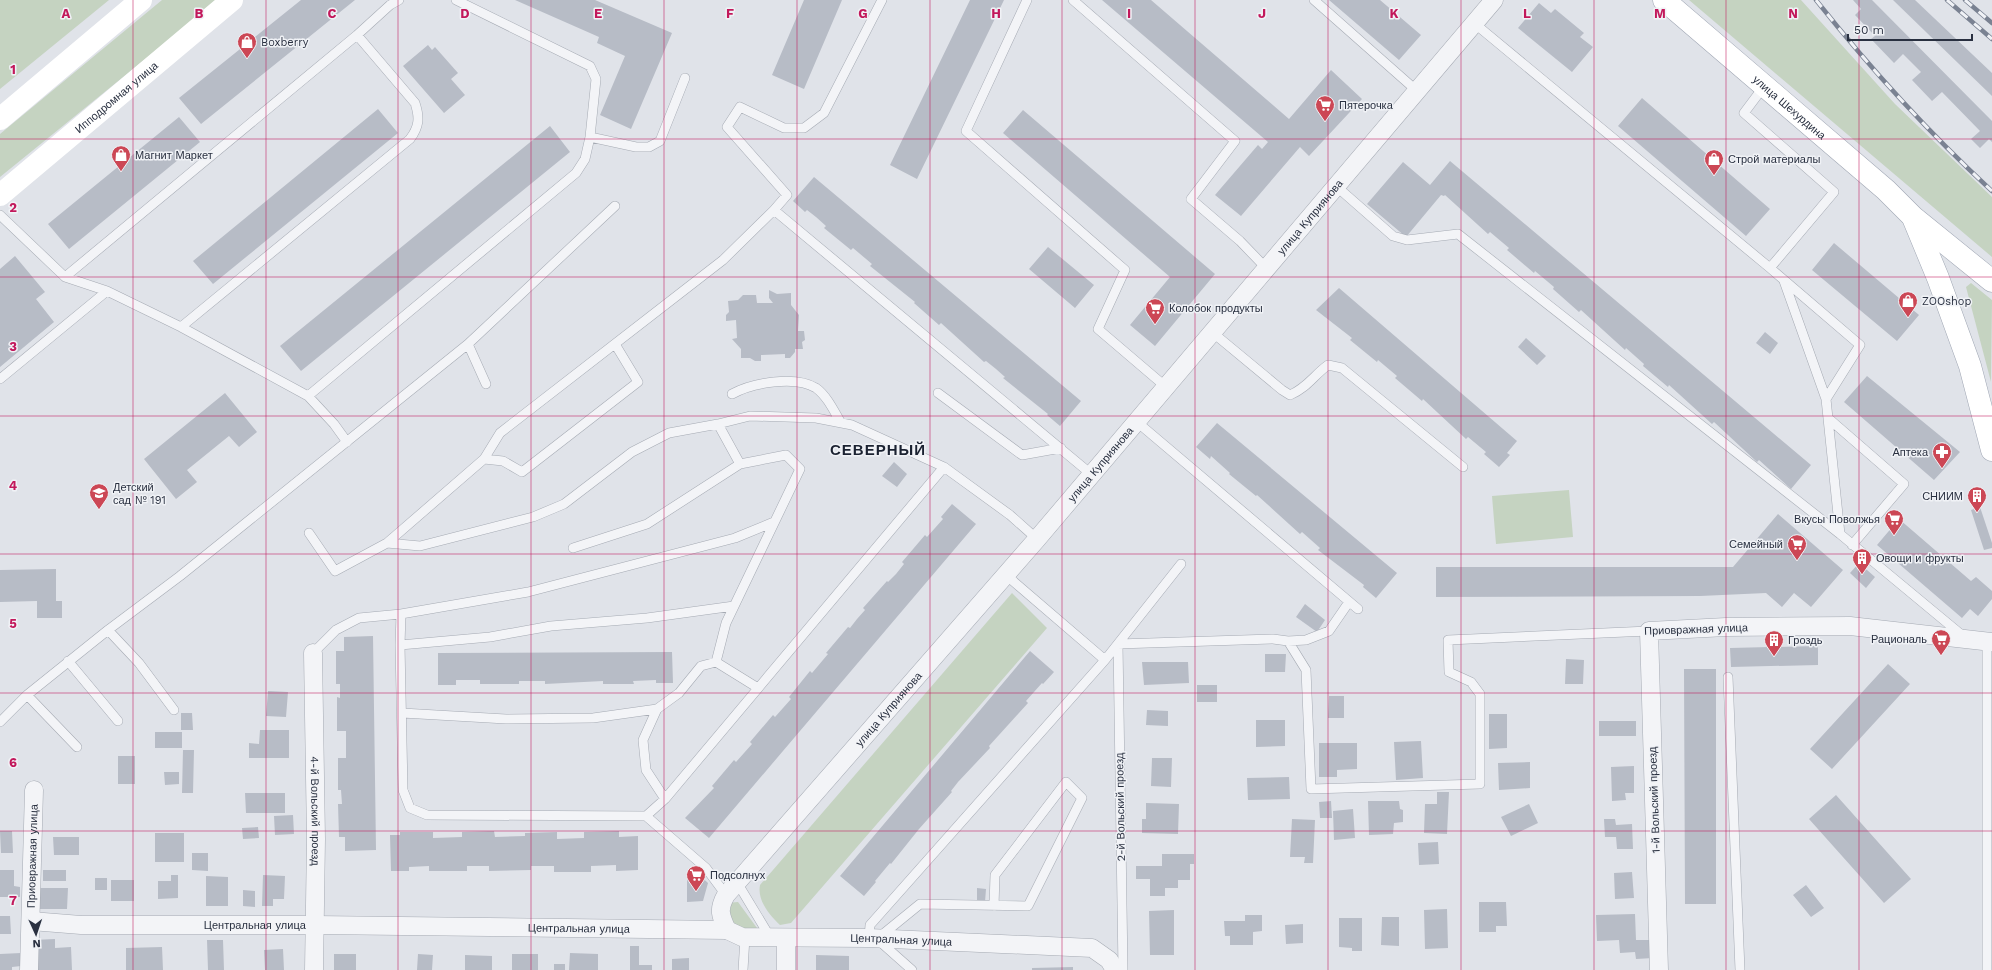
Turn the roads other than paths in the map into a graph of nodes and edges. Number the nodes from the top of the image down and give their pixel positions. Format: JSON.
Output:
{"nodes":[{"id":1,"x":141,"y":0,"type":"edge"},
{"id":2,"x":232,"y":0,"type":"edge"},
{"id":3,"x":399,"y":0,"type":"edge"},
{"id":4,"x":456,"y":0,"type":"edge"},
{"id":5,"x":882,"y":0,"type":"edge"},
{"id":6,"x":1027,"y":0,"type":"edge"},
{"id":7,"x":1073,"y":0,"type":"edge"},
{"id":8,"x":1314,"y":0,"type":"edge"},
{"id":9,"x":1664,"y":0,"type":"edge"},
{"id":10,"x":1487,"y":3,"type":"edge"},
{"id":11,"x":1474,"y":23,"type":"junction"},
{"id":12,"x":357,"y":35,"type":"junction"},
{"id":13,"x":685,"y":78,"type":"dead end"},
{"id":14,"x":1764,"y":85,"type":"junction"},
{"id":15,"x":1417,"y":91,"type":"junction"},
{"id":16,"x":0,"y":119,"type":"edge"},
{"id":17,"x":590,"y":137,"type":"junction"},
{"id":18,"x":1336,"y":186,"type":"junction"},
{"id":19,"x":0,"y":195,"type":"edge"},
{"id":20,"x":615,"y":206,"type":"dead end"},
{"id":21,"x":774,"y":210,"type":"junction"},
{"id":22,"x":0,"y":215,"type":"edge"},
{"id":23,"x":1912,"y":217,"type":"junction"},
{"id":24,"x":1266,"y":268,"type":"junction"},
{"id":25,"x":1770,"y":268,"type":"junction"},
{"id":26,"x":65,"y":277,"type":"junction"},
{"id":27,"x":1784,"y":280,"type":"junction"},
{"id":28,"x":1992,"y":281,"type":"edge"},
{"id":29,"x":107,"y":291,"type":"junction"},
{"id":30,"x":181,"y":327,"type":"junction"},
{"id":31,"x":1212,"y":332,"type":"junction"},
{"id":32,"x":468,"y":344,"type":"junction"},
{"id":33,"x":615,"y":344,"type":"junction"},
{"id":34,"x":0,"y":379,"type":"edge"},
{"id":35,"x":486,"y":384,"type":"dead end"},
{"id":36,"x":1166,"y":387,"type":"junction"},
{"id":37,"x":938,"y":393,"type":"dead end"},
{"id":38,"x":732,"y":394,"type":"dead end"},
{"id":39,"x":308,"y":396,"type":"junction"},
{"id":40,"x":1826,"y":399,"type":"junction"},
{"id":41,"x":1828,"y":418,"type":"junction"},
{"id":42,"x":1137,"y":422,"type":"junction"},
{"id":43,"x":841,"y":423,"type":"junction"},
{"id":44,"x":718,"y":424,"type":"junction"},
{"id":45,"x":347,"y":442,"type":"junction"},
{"id":46,"x":1061,"y":448,"type":"junction"},
{"id":47,"x":1992,"y":450,"type":"edge"},
{"id":48,"x":484,"y":459,"type":"junction"},
{"id":49,"x":740,"y":464,"type":"junction"},
{"id":50,"x":944,"y":467,"type":"junction"},
{"id":51,"x":1463,"y":467,"type":"dead end"},
{"id":52,"x":1091,"y":474,"type":"junction"},
{"id":53,"x":774,"y":522,"type":"junction"},
{"id":54,"x":309,"y":533,"type":"dead end"},
{"id":55,"x":1840,"y":534,"type":"junction"},
{"id":56,"x":1037,"y":539,"type":"junction"},
{"id":57,"x":387,"y":543,"type":"junction"},
{"id":58,"x":1852,"y":545,"type":"junction"},
{"id":59,"x":573,"y":548,"type":"dead end"},
{"id":60,"x":1181,"y":564,"type":"dead end"},
{"id":61,"x":1006,"y":575,"type":"junction"},
{"id":62,"x":1349,"y":602,"type":"junction"},
{"id":63,"x":734,"y":606,"type":"junction"},
{"id":64,"x":1358,"y":609,"type":"dead end"},
{"id":65,"x":401,"y":614,"type":"junction"},
{"id":66,"x":108,"y":630,"type":"junction"},
{"id":67,"x":1649,"y":631,"type":"junction"},
{"id":68,"x":1966,"y":638,"type":"junction"},
{"id":69,"x":1288,"y":641,"type":"junction"},
{"id":70,"x":1989,"y":642,"type":"edge"},
{"id":71,"x":1118,"y":644,"type":"junction"},
{"id":72,"x":400,"y":645,"type":"junction"},
{"id":73,"x":312,"y":653,"type":"joint"},
{"id":74,"x":1105,"y":660,"type":"junction"},
{"id":75,"x":68,"y":661,"type":"junction"},
{"id":76,"x":716,"y":662,"type":"junction"},
{"id":77,"x":1728,"y":677,"type":"dead end"},
{"id":78,"x":758,"y":688,"type":"junction"},
{"id":79,"x":27,"y":695,"type":"junction"},
{"id":80,"x":657,"y":709,"type":"junction"},
{"id":81,"x":174,"y":710,"type":"dead end"},
{"id":82,"x":402,"y":713,"type":"junction"},
{"id":83,"x":118,"y":721,"type":"dead end"},
{"id":84,"x":0,"y":722,"type":"edge"},
{"id":85,"x":77,"y":747,"type":"dead end"},
{"id":86,"x":34,"y":790,"type":"dead end"},
{"id":87,"x":665,"y":799,"type":"junction"},
{"id":88,"x":646,"y":816,"type":"junction"},
{"id":89,"x":732,"y":889,"type":"junction"},
{"id":90,"x":994,"y":906,"type":"junction"},
{"id":91,"x":31,"y":921,"type":"junction"},
{"id":92,"x":315,"y":925,"type":"junction"},
{"id":93,"x":727,"y":930,"type":"junction"},
{"id":94,"x":745,"y":937,"type":"junction"},
{"id":95,"x":778,"y":938,"type":"junction"},
{"id":96,"x":873,"y":938,"type":"junction"},
{"id":97,"x":29,"y":970,"type":"edge"},
{"id":98,"x":314,"y":970,"type":"edge"},
{"id":99,"x":743,"y":970,"type":"edge"},
{"id":100,"x":786,"y":970,"type":"edge"},
{"id":101,"x":912,"y":970,"type":"edge"},
{"id":102,"x":1115,"y":970,"type":"edge"},
{"id":103,"x":1123,"y":970,"type":"edge"},
{"id":104,"x":1659,"y":970,"type":"edge"},
{"id":105,"x":1740,"y":970,"type":"edge"},
{"id":106,"x":1987,"y":970,"type":"edge"}],
"edges":[{"from":1,"to":16,"type":"main road"},
{"from":2,"to":19,"type":"main road","name":"Ипподромная улица"},
{"from":3,"to":12,"type":"lane"},
{"from":4,"to":17,"type":"lane"},
{"from":5,"to":21,"type":"lane"},
{"from":6,"to":36,"type":"lane"},
{"from":7,"to":24,"type":"lane"},
{"from":8,"to":15,"type":"lane"},
{"from":9,"to":14,"type":"main road","name":"улица Шехурдина"},
{"from":10,"to":11,"type":"street","name":"улица Куприянова"},
{"from":11,"to":15,"type":"street","name":"улица Куприянова"},
{"from":11,"to":25,"type":"lane"},
{"from":12,"to":26,"type":"lane"},
{"from":12,"to":30,"type":"lane"},
{"from":13,"to":17,"type":"lane"},
{"from":14,"to":23,"type":"main road","name":"улица Шехурдина"},
{"from":14,"to":25,"type":"lane"},
{"from":15,"to":18,"type":"street","name":"улица Куприянова"},
{"from":17,"to":39,"type":"lane"},
{"from":18,"to":24,"type":"street","name":"улица Куприянова"},
{"from":18,"to":55,"type":"lane"},
{"from":20,"to":32,"type":"lane"},
{"from":21,"to":33,"type":"lane"},
{"from":21,"to":46,"type":"lane"},
{"from":22,"to":26,"type":"lane"},
{"from":23,"to":28,"type":"main road","name":"улица Шехурдина"},
{"from":23,"to":47,"type":"main road","name":"улица Шехурдина"},
{"from":24,"to":31,"type":"street","name":"улица Куприянова"},
{"from":25,"to":27,"type":"lane"},
{"from":26,"to":29,"type":"lane"},
{"from":27,"to":40,"type":"lane"},
{"from":27,"to":40,"type":"lane"},
{"from":29,"to":30,"type":"lane"},
{"from":29,"to":34,"type":"lane"},
{"from":30,"to":39,"type":"lane"},
{"from":31,"to":36,"type":"street","name":"улица Куприянова"},
{"from":31,"to":51,"type":"lane"},
{"from":32,"to":35,"type":"lane"},
{"from":32,"to":45,"type":"lane"},
{"from":33,"to":48,"type":"lane"},
{"from":33,"to":48,"type":"lane"},
{"from":36,"to":42,"type":"street","name":"улица Куприянова"},
{"from":37,"to":46,"type":"lane"},
{"from":38,"to":43,"type":"lane"},
{"from":39,"to":45,"type":"lane"},
{"from":40,"to":41,"type":"lane"},
{"from":41,"to":55,"type":"lane"},
{"from":41,"to":58,"type":"lane"},
{"from":42,"to":52,"type":"street","name":"улица Куприянова"},
{"from":42,"to":62,"type":"lane"},
{"from":43,"to":44,"type":"lane"},
{"from":43,"to":50,"type":"lane"},
{"from":44,"to":49,"type":"lane"},
{"from":44,"to":57,"type":"lane"},
{"from":45,"to":66,"type":"lane"},
{"from":46,"to":52,"type":"lane"},
{"from":48,"to":57,"type":"lane"},
{"from":49,"to":53,"type":"lane"},
{"from":49,"to":59,"type":"lane"},
{"from":50,"to":56,"type":"lane"},
{"from":50,"to":78,"type":"lane"},
{"from":52,"to":56,"type":"street","name":"улица Куприянова"},
{"from":53,"to":63,"type":"lane"},
{"from":53,"to":65,"type":"lane"},
{"from":54,"to":57,"type":"lane"},
{"from":55,"to":58,"type":"lane"},
{"from":56,"to":61,"type":"street","name":"улица Куприянова"},
{"from":58,"to":68,"type":"lane"},
{"from":60,"to":71,"type":"lane"},
{"from":61,"to":74,"type":"lane"},
{"from":61,"to":89,"type":"street","name":"улица Куприянова"},
{"from":62,"to":64,"type":"lane"},
{"from":62,"to":69,"type":"lane"},
{"from":63,"to":72,"type":"lane"},
{"from":63,"to":76,"type":"lane"},
{"from":65,"to":72,"type":"lane"},
{"from":65,"to":73,"type":"lane"},
{"from":66,"to":75,"type":"lane"},
{"from":66,"to":81,"type":"lane"},
{"from":67,"to":68,"type":"street","name":"Приовражная улица"},
{"from":67,"to":69,"type":"lane","name":"Приовражная улица"},
{"from":67,"to":104,"type":"street","name":"1-й Вольский проезд"},
{"from":68,"to":70,"type":"street","name":"Приовражная улица"},
{"from":69,"to":71,"type":"lane"},
{"from":70,"to":106,"type":"lane"},
{"from":71,"to":74,"type":"lane"},
{"from":71,"to":103,"type":"lane","name":"2-й Вольский проезд"},
{"from":72,"to":82,"type":"lane"},
{"from":73,"to":92,"type":"street","name":"4-й Вольский проезд"},
{"from":74,"to":96,"type":"lane"},
{"from":75,"to":79,"type":"lane"},
{"from":75,"to":83,"type":"lane"},
{"from":76,"to":78,"type":"lane"},
{"from":76,"to":80,"type":"lane"},
{"from":77,"to":105,"type":"lane"},
{"from":78,"to":87,"type":"lane"},
{"from":79,"to":84,"type":"lane"},
{"from":79,"to":85,"type":"lane"},
{"from":80,"to":82,"type":"lane"},
{"from":80,"to":87,"type":"lane"},
{"from":82,"to":88,"type":"lane"},
{"from":86,"to":91,"type":"street","name":"Приовражная улица"},
{"from":87,"to":88,"type":"lane"},
{"from":88,"to":89,"type":"lane"},
{"from":89,"to":93,"type":"street","name":"улица Куприянова"},
{"from":89,"to":95,"type":"lane"},
{"from":90,"to":90,"type":"lane"},
{"from":90,"to":96,"type":"lane"},
{"from":91,"to":92,"type":"street","name":"Центральная улица"},
{"from":91,"to":97,"type":"street","name":"Приовражная улица"},
{"from":92,"to":93,"type":"street","name":"Центральная улица"},
{"from":92,"to":98,"type":"street","name":"4-й Вольский проезд"},
{"from":93,"to":94,"type":"street","name":"Центральная улица"},
{"from":94,"to":95,"type":"street","name":"Центральная улица"},
{"from":94,"to":99,"type":"lane"},
{"from":95,"to":96,"type":"street","name":"Центральная улица"},
{"from":95,"to":100,"type":"street"},
{"from":96,"to":101,"type":"lane"},
{"from":96,"to":102,"type":"street","name":"Центральная улица"}]}
